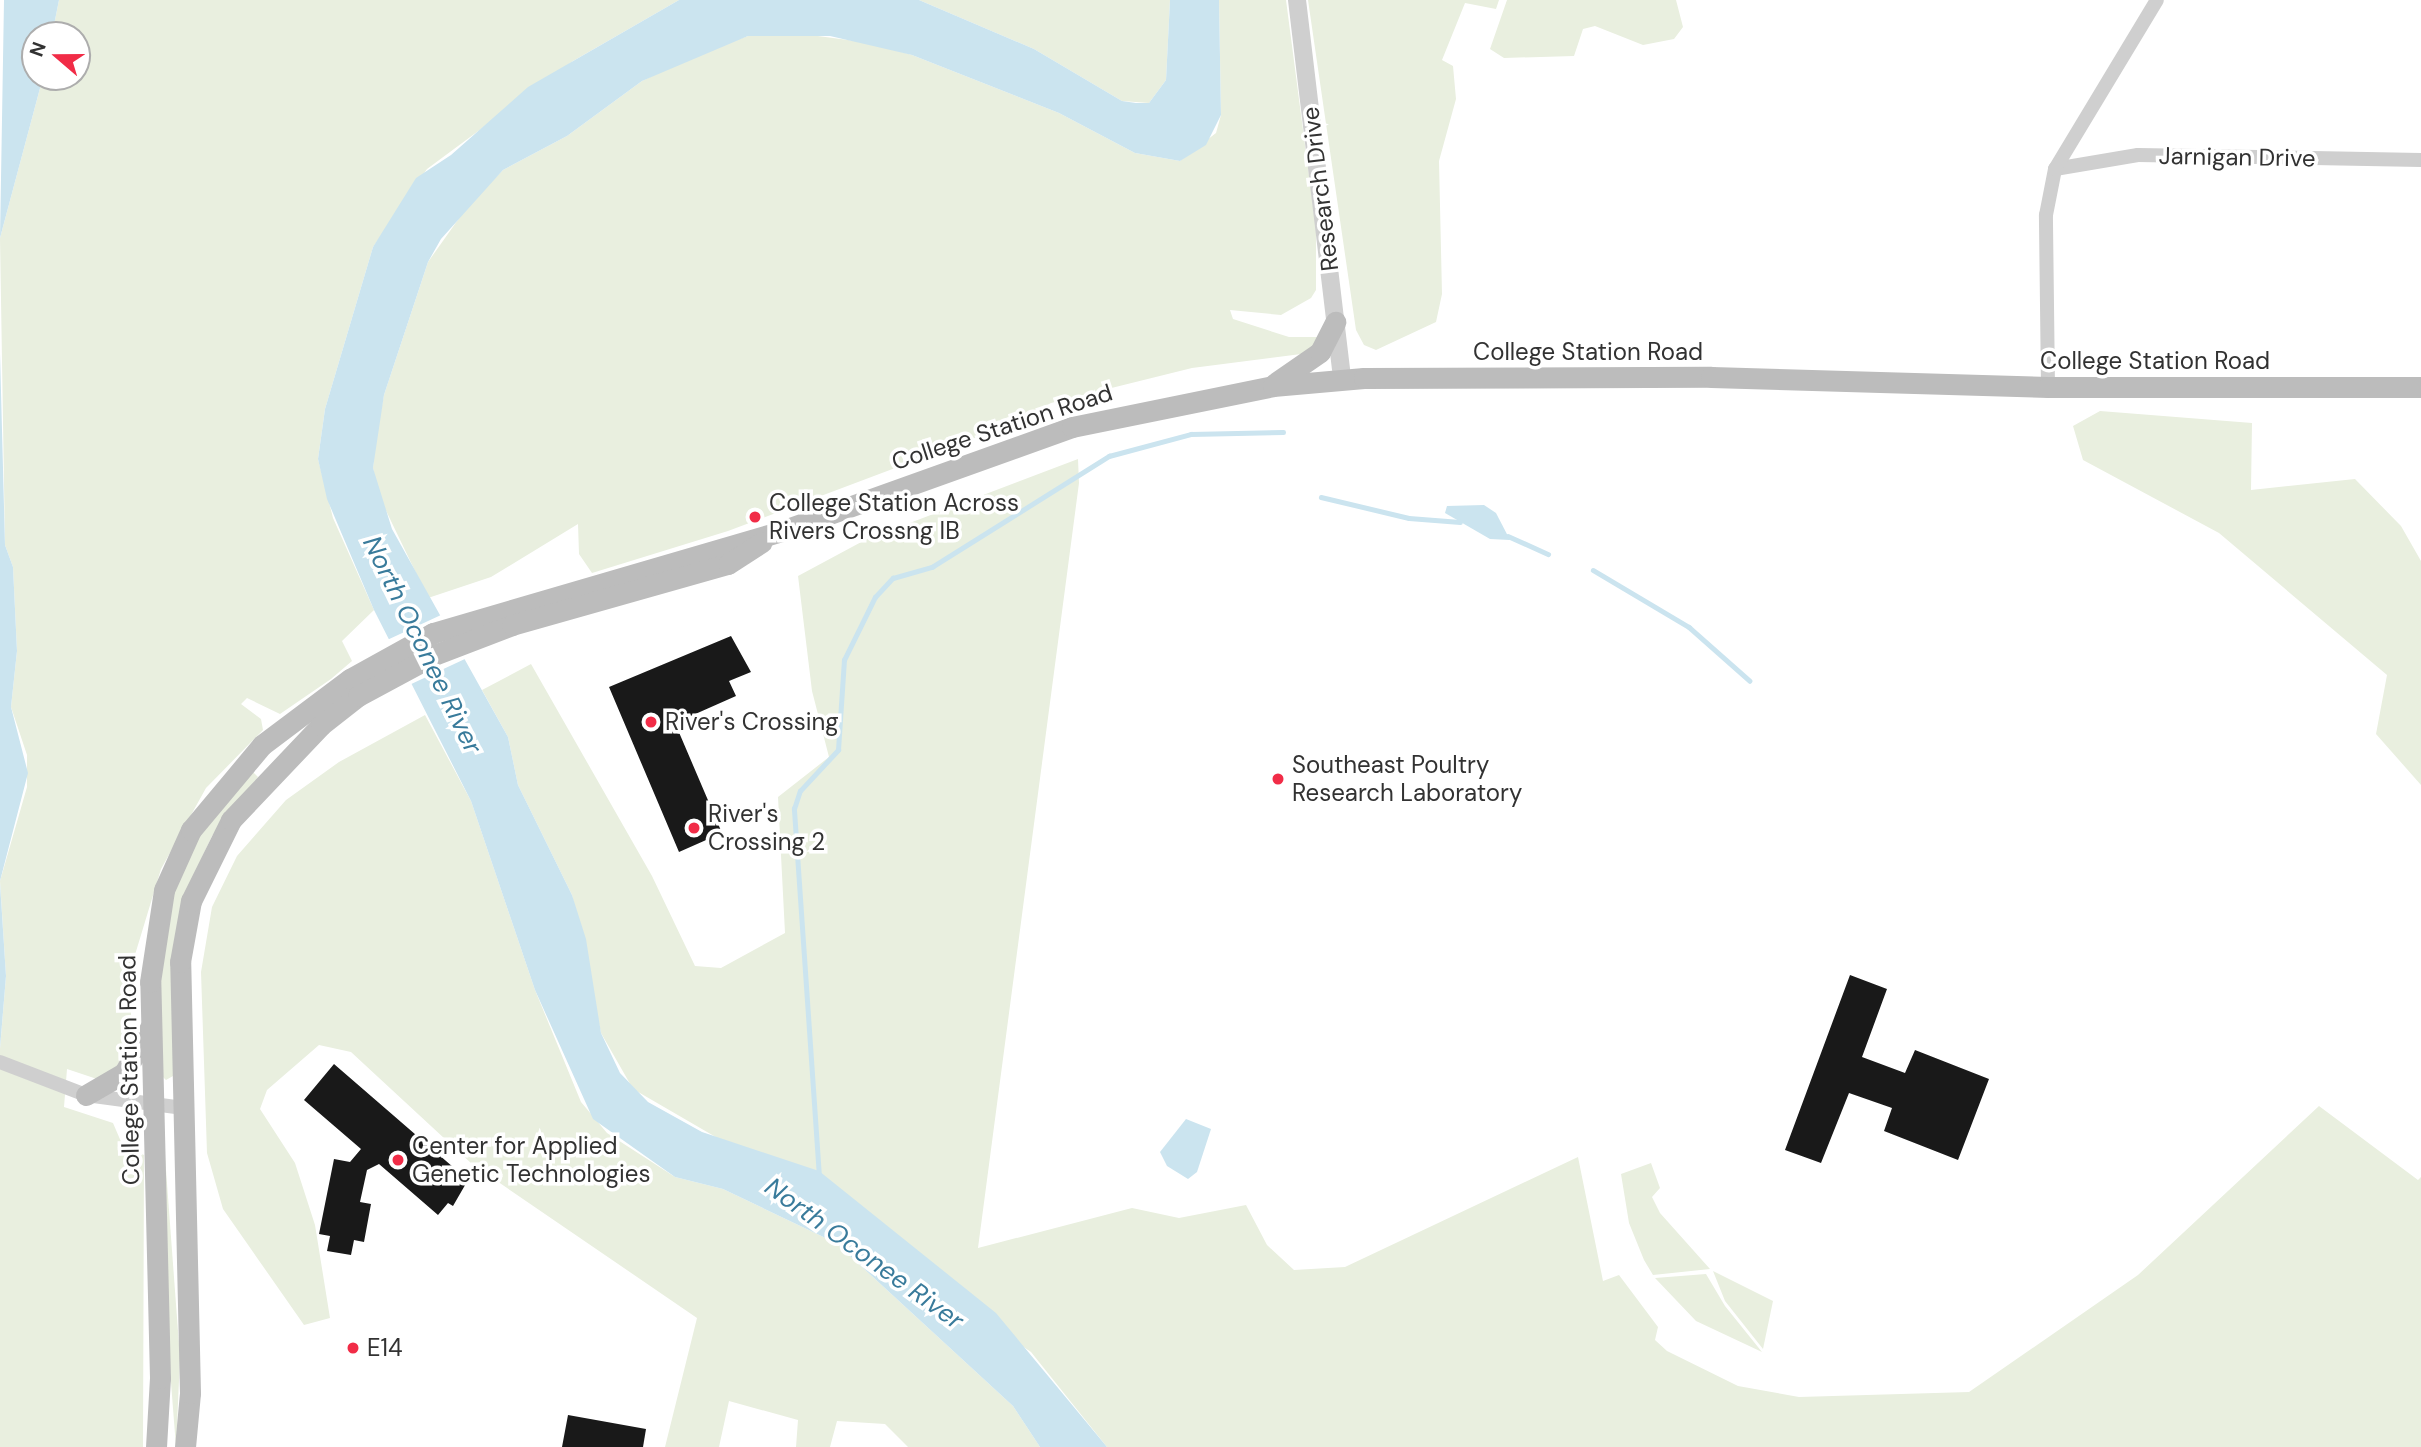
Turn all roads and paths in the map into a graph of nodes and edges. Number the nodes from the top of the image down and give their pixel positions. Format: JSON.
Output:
{"nodes":[{"id":1,"x":1297,"y":0,"type":"edge"},
{"id":2,"x":2157,"y":0,"type":"edge"},
{"id":3,"x":2421,"y":160,"type":"edge"},
{"id":4,"x":2055,"y":169,"type":"junction"},
{"id":5,"x":1335,"y":322,"type":"junction"},
{"id":6,"x":1342,"y":379,"type":"junction"},
{"id":7,"x":1273,"y":386,"type":"junction"},
{"id":8,"x":2048,"y":387,"type":"junction"},
{"id":9,"x":2421,"y":387,"type":"edge"},
{"id":10,"x":354,"y":688,"type":"junction"},
{"id":11,"x":152,"y":1024,"type":"junction"},
{"id":12,"x":0,"y":1062,"type":"edge"},
{"id":13,"x":86,"y":1095,"type":"junction"},
{"id":14,"x":156,"y":1108,"type":"junction"},
{"id":15,"x":183,"y":1108,"type":"junction"},
{"id":16,"x":156,"y":1447,"type":"edge"},
{"id":17,"x":185,"y":1447,"type":"edge"}],
"edges":[{"from":1,"to":5,"type":"street","name":"Research Drive"},
{"from":2,"to":4,"type":"street"},
{"from":3,"to":4,"type":"street","name":"Jarnigan Drive"},
{"from":4,"to":8,"type":"street"},
{"from":5,"to":6,"type":"street","name":"Research Drive"},
{"from":5,"to":7,"type":"main road"},
{"from":6,"to":7,"type":"main road","name":"College Station Road"},
{"from":6,"to":8,"type":"main road","name":"College Station Road"},
{"from":7,"to":10,"type":"main road","name":"College Station Road"},
{"from":8,"to":9,"type":"main road","name":"College Station Road"},
{"from":10,"to":11,"type":"main road","name":"College Station Road"},
{"from":10,"to":15,"type":"main road","name":"College Station Road"},
{"from":11,"to":13,"type":"main road"},
{"from":11,"to":14,"type":"main road","name":"College Station Road"},
{"from":12,"to":13,"type":"street"},
{"from":13,"to":14,"type":"street"},
{"from":14,"to":15,"type":"street"},
{"from":14,"to":16,"type":"main road","name":"College Station Road"},
{"from":15,"to":17,"type":"main road","name":"College Station Road"}]}
